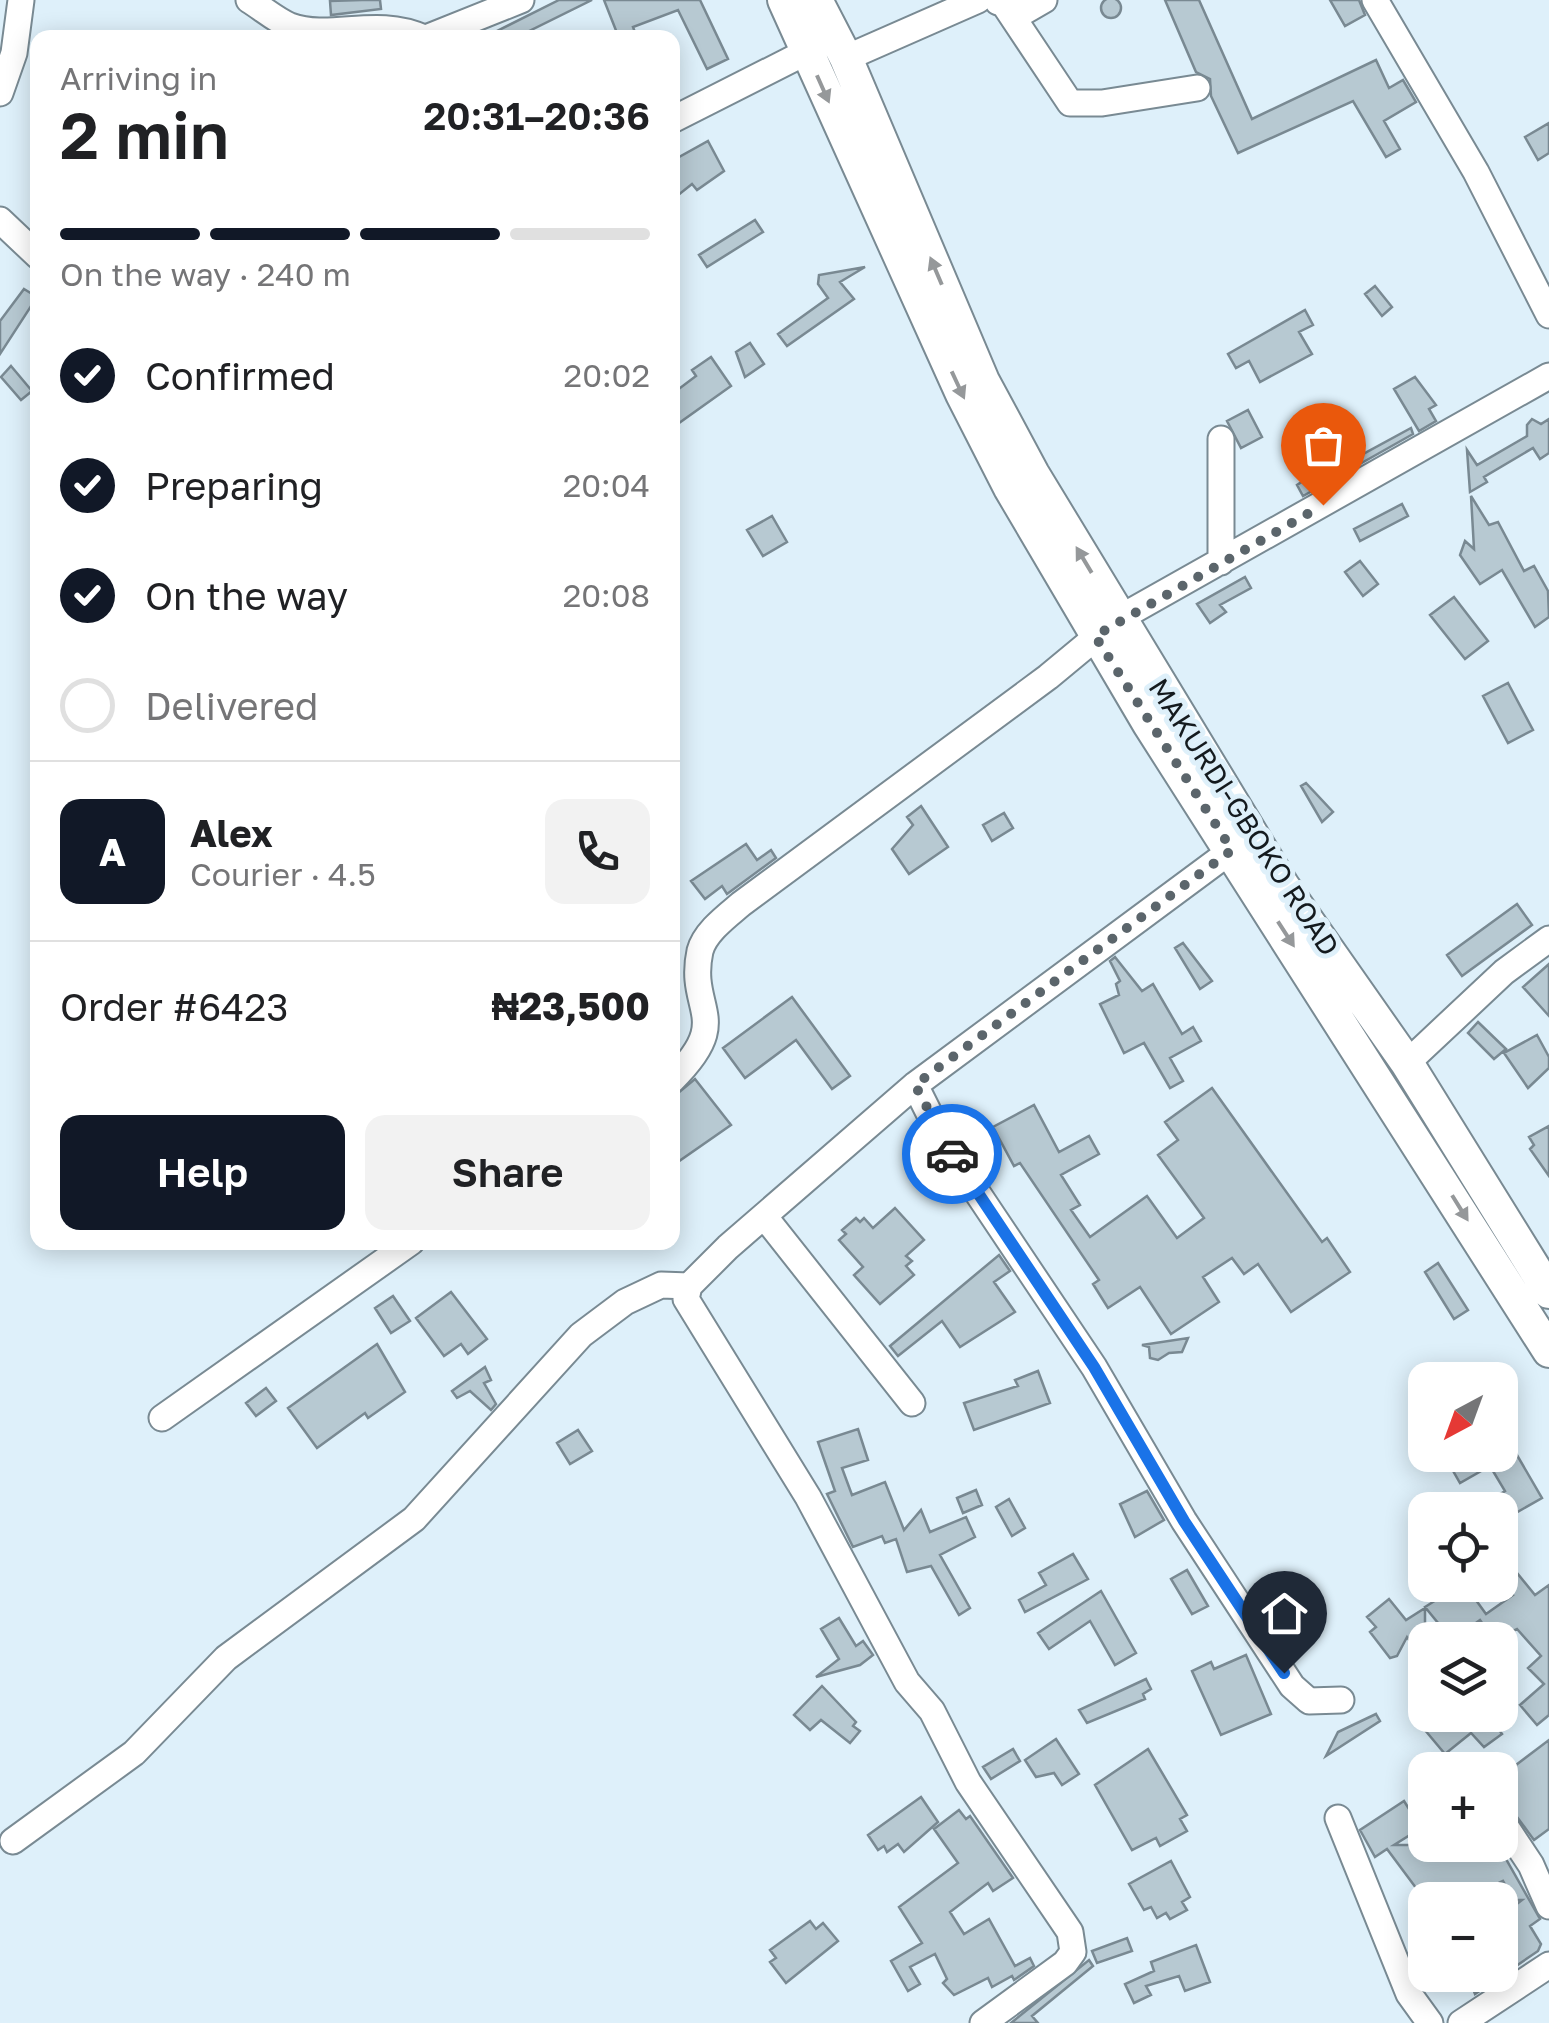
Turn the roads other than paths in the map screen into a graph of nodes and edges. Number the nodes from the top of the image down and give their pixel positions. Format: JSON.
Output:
{"nodes":[{"id":1,"x":21,"y":0,"type":"edge"},
{"id":2,"x":249,"y":0,"type":"edge"},
{"id":3,"x":520,"y":0,"type":"edge"},
{"id":4,"x":784,"y":0,"type":"edge"},
{"id":5,"x":816,"y":0,"type":"edge"},
{"id":6,"x":978,"y":0,"type":"edge"},
{"id":7,"x":1044,"y":0,"type":"edge"},
{"id":8,"x":1375,"y":0,"type":"edge"},
{"id":9,"x":998,"y":2,"type":"edge"},
{"id":10,"x":310,"y":30,"type":"edge"},
{"id":11,"x":310,"y":30,"type":"edge"},
{"id":12,"x":407,"y":30,"type":"edge"},
{"id":13,"x":445,"y":30,"type":"edge"},
{"id":14,"x":828,"y":50,"type":"junction"},
{"id":15,"x":1197,"y":88,"type":"dead end"},
{"id":16,"x":0,"y":93,"type":"edge"},
{"id":17,"x":680,"y":116,"type":"edge"},
{"id":18,"x":0,"y":220,"type":"edge"},
{"id":19,"x":30,"y":248,"type":"edge"},
{"id":20,"x":1549,"y":316,"type":"edge"},
{"id":21,"x":1549,"y":376,"type":"edge"},
{"id":22,"x":1221,"y":440,"type":"dead end"},
{"id":23,"x":1221,"y":562,"type":"junction"},
{"id":24,"x":1107,"y":627,"type":"junction"},
{"id":25,"x":1232,"y":850,"type":"junction"},
{"id":26,"x":1549,"y":939,"type":"edge"},
{"id":27,"x":1407,"y":1062,"type":"junction"},
{"id":28,"x":680,"y":1071,"type":"edge"},
{"id":29,"x":915,"y":1085,"type":"junction"},
{"id":30,"x":764,"y":1216,"type":"junction"},
{"id":31,"x":399,"y":1250,"type":"edge"},
{"id":32,"x":1540,"y":1257,"type":"edge"},
{"id":33,"x":689,"y":1286,"type":"junction"},
{"id":34,"x":1549,"y":1292,"type":"edge"},
{"id":35,"x":1549,"y":1351,"type":"edge"},
{"id":36,"x":912,"y":1403,"type":"dead end"},
{"id":37,"x":162,"y":1418,"type":"dead end"},
{"id":38,"x":1340,"y":1700,"type":"dead end"},
{"id":39,"x":1338,"y":1818,"type":"dead end"},
{"id":40,"x":13,"y":1841,"type":"dead end"},
{"id":41,"x":1518,"y":1845,"type":"edge"},
{"id":42,"x":1549,"y":1906,"type":"edge"},
{"id":43,"x":1549,"y":1965,"type":"edge"},
{"id":44,"x":982,"y":2023,"type":"edge"},
{"id":45,"x":1430,"y":2023,"type":"edge"},
{"id":46,"x":1461,"y":2023,"type":"edge"}],
"edges":[{"from":1,"to":16,"type":"street"},
{"from":2,"to":11,"type":"street"},
{"from":3,"to":13,"type":"street"},
{"from":4,"to":14,"type":"main road"},
{"from":5,"to":14,"type":"main road"},
{"from":6,"to":14,"type":"street"},
{"from":7,"to":9,"type":"street"},
{"from":8,"to":20,"type":"street"},
{"from":9,"to":15,"type":"street"},
{"from":10,"to":12,"type":"street"},
{"from":14,"to":17,"type":"street"},
{"from":14,"to":24,"type":"main road"},
{"from":18,"to":19,"type":"street"},
{"from":21,"to":23,"type":"street"},
{"from":22,"to":23,"type":"street"},
{"from":23,"to":24,"type":"street"},
{"from":24,"to":25,"type":"main road"},
{"from":24,"to":27,"type":"main road","name":"MAKURDI-GBOKO ROAD"},
{"from":24,"to":28,"type":"street"},
{"from":25,"to":29,"type":"street"},
{"from":25,"to":35,"type":"main road","one_way":true},
{"from":26,"to":27,"type":"street"},
{"from":27,"to":32,"type":"main road","name":"MAKURDI-GBOKO ROAD"},
{"from":29,"to":30,"type":"street"},
{"from":29,"to":38,"type":"street"},
{"from":30,"to":33,"type":"street"},
{"from":30,"to":36,"type":"street"},
{"from":31,"to":37,"type":"street"},
{"from":32,"to":34,"type":"main road","name":"MAKURDI-GBOKO ROAD"},
{"from":33,"to":40,"type":"street"},
{"from":33,"to":44,"type":"street"},
{"from":39,"to":45,"type":"street"},
{"from":41,"to":42,"type":"street"},
{"from":43,"to":46,"type":"street"}]}
